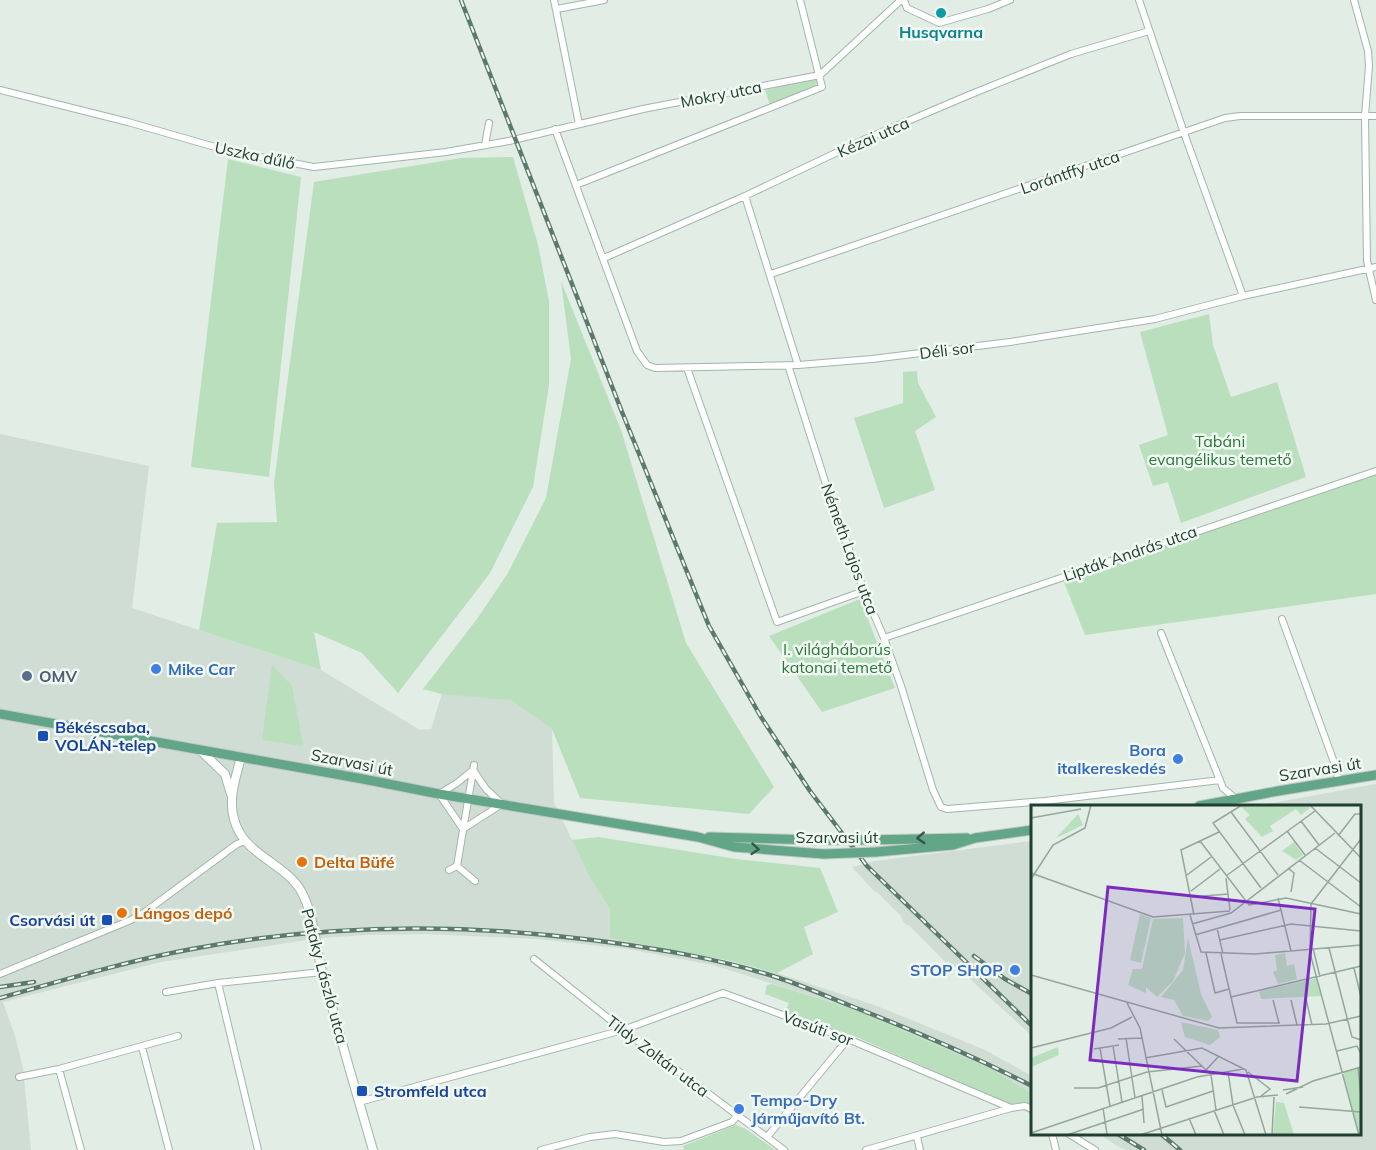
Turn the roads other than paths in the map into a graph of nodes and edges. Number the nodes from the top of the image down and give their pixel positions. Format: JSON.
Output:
{"nodes":[{"id":1,"x":554,"y":0,"type":"edge"},
{"id":2,"x":604,"y":0,"type":"edge"},
{"id":3,"x":801,"y":0,"type":"edge"},
{"id":4,"x":903,"y":0,"type":"edge"},
{"id":5,"x":1010,"y":0,"type":"edge"},
{"id":6,"x":1139,"y":0,"type":"edge"},
{"id":7,"x":1354,"y":0,"type":"edge"},
{"id":8,"x":557,"y":9,"type":"junction"},
{"id":9,"x":1149,"y":31,"type":"junction"},
{"id":10,"x":820,"y":75,"type":"junction"},
{"id":11,"x":0,"y":90,"type":"edge"},
{"id":12,"x":1365,"y":116,"type":"junction"},
{"id":13,"x":1376,"y":116,"type":"edge"},
{"id":14,"x":489,"y":123,"type":"dead end"},
{"id":15,"x":579,"y":124,"type":"junction"},
{"id":16,"x":555,"y":129,"type":"junction"},
{"id":17,"x":1184,"y":134,"type":"junction"},
{"id":18,"x":515,"y":140,"type":"joint"},
{"id":19,"x":485,"y":145,"type":"junction"},
{"id":20,"x":576,"y":185,"type":"junction"},
{"id":21,"x":745,"y":196,"type":"junction"},
{"id":22,"x":604,"y":258,"type":"junction"},
{"id":23,"x":1376,"y":267,"type":"edge"},
{"id":24,"x":1367,"y":269,"type":"junction"},
{"id":25,"x":771,"y":274,"type":"junction"},
{"id":26,"x":1243,"y":296,"type":"junction"},
{"id":27,"x":1376,"y":300,"type":"edge"},
{"id":28,"x":798,"y":364,"type":"junction"},
{"id":29,"x":788,"y":365,"type":"junction"},
{"id":30,"x":687,"y":368,"type":"junction"},
{"id":31,"x":1376,"y":471,"type":"edge"},
{"id":32,"x":864,"y":591,"type":"junction"},
{"id":33,"x":1282,"y":619,"type":"dead end"},
{"id":34,"x":1161,"y":633,"type":"dead end"},
{"id":35,"x":884,"y":638,"type":"junction"},
{"id":36,"x":0,"y":714,"type":"edge"},
{"id":37,"x":201,"y":751,"type":"junction"},
{"id":38,"x":241,"y":757,"type":"junction"},
{"id":39,"x":473,"y":767,"type":"junction"},
{"id":40,"x":1376,"y":775,"type":"edge"},
{"id":41,"x":1220,"y":780,"type":"junction"},
{"id":42,"x":1339,"y":781,"type":"junction"},
{"id":43,"x":439,"y":794,"type":"junction"},
{"id":44,"x":231,"y":797,"type":"junction"},
{"id":45,"x":468,"y":799,"type":"junction"},
{"id":46,"x":1236,"y":800,"type":"junction"},
{"id":47,"x":502,"y":804,"type":"junction"},
{"id":48,"x":1210,"y":805,"type":"edge"},
{"id":49,"x":463,"y":829,"type":"junction"},
{"id":50,"x":1031,"y":830,"type":"edge"},
{"id":51,"x":698,"y":837,"type":"junction"},
{"id":52,"x":975,"y":838,"type":"junction"},
{"id":53,"x":245,"y":841,"type":"junction"},
{"id":54,"x":458,"y":866,"type":"junction"},
{"id":55,"x":449,"y":870,"type":"dead end"},
{"id":56,"x":475,"y":881,"type":"dead end"},
{"id":57,"x":534,"y":959,"type":"dead end"},
{"id":58,"x":322,"y":972,"type":"junction"},
{"id":59,"x":0,"y":974,"type":"edge"},
{"id":60,"x":218,"y":982,"type":"junction"},
{"id":61,"x":166,"y":992,"type":"dead end"},
{"id":62,"x":622,"y":1030,"type":"junction"},
{"id":63,"x":178,"y":1036,"type":"dead end"},
{"id":64,"x":848,"y":1038,"type":"junction"},
{"id":65,"x":141,"y":1047,"type":"junction"},
{"id":66,"x":59,"y":1069,"type":"junction"},
{"id":67,"x":19,"y":1077,"type":"dead end"},
{"id":68,"x":359,"y":1102,"type":"junction"},
{"id":69,"x":1011,"y":1108,"type":"junction"},
{"id":70,"x":1031,"y":1109,"type":"edge"},
{"id":71,"x":737,"y":1116,"type":"junction"},
{"id":72,"x":1052,"y":1135,"type":"edge"},
{"id":73,"x":1071,"y":1135,"type":"edge"},
{"id":74,"x":767,"y":1137,"type":"junction"},
{"id":75,"x":917,"y":1137,"type":"junction"},
{"id":76,"x":81,"y":1150,"type":"edge"},
{"id":77,"x":169,"y":1150,"type":"edge"},
{"id":78,"x":258,"y":1150,"type":"edge"},
{"id":79,"x":373,"y":1150,"type":"edge"},
{"id":80,"x":541,"y":1150,"type":"edge"},
{"id":81,"x":784,"y":1150,"type":"edge"},
{"id":82,"x":866,"y":1150,"type":"edge"},
{"id":83,"x":920,"y":1150,"type":"edge"},
{"id":84,"x":1056,"y":1150,"type":"edge"},
{"id":85,"x":1095,"y":1150,"type":"edge"}],
"edges":[{"from":1,"to":8,"type":"street"},
{"from":2,"to":8,"type":"street"},
{"from":3,"to":10,"type":"street"},
{"from":4,"to":5,"type":"street"},
{"from":4,"to":10,"type":"street"},
{"from":6,"to":9,"type":"street"},
{"from":7,"to":12,"type":"street"},
{"from":8,"to":15,"type":"street"},
{"from":9,"to":17,"type":"street"},
{"from":9,"to":21,"type":"street","name":"Kézai utca"},
{"from":10,"to":15,"type":"street","name":"Mokry utca"},
{"from":10,"to":20,"type":"street"},
{"from":11,"to":19,"type":"street","name":"Uszka dűlő"},
{"from":12,"to":13,"type":"street","name":"Lorántffy utca"},
{"from":12,"to":17,"type":"street","name":"Lorántffy utca"},
{"from":12,"to":24,"type":"street"},
{"from":14,"to":19,"type":"street"},
{"from":15,"to":16,"type":"street","name":"Mokry utca"},
{"from":16,"to":18,"type":"street","name":"Mokry utca"},
{"from":16,"to":20,"type":"street"},
{"from":17,"to":25,"type":"street","name":"Lorántffy utca"},
{"from":17,"to":26,"type":"street"},
{"from":18,"to":19,"type":"street","name":"Uszka dűlő"},
{"from":20,"to":22,"type":"street"},
{"from":21,"to":22,"type":"street","name":"Kézai utca"},
{"from":21,"to":25,"type":"street"},
{"from":22,"to":30,"type":"street","name":"Déli sor"},
{"from":23,"to":24,"type":"street","name":"Déli sor"},
{"from":24,"to":26,"type":"street","name":"Déli sor"},
{"from":24,"to":27,"type":"street"},
{"from":25,"to":28,"type":"street"},
{"from":26,"to":28,"type":"street","name":"Déli sor"},
{"from":28,"to":29,"type":"street","name":"Déli sor"},
{"from":29,"to":30,"type":"street","name":"Déli sor"},
{"from":29,"to":32,"type":"street","name":"Németh Lajos utca"},
{"from":30,"to":32,"type":"street"},
{"from":31,"to":35,"type":"street","name":"Lipták András utca"},
{"from":32,"to":35,"type":"street","name":"Németh Lajos utca"},
{"from":33,"to":42,"type":"street"},
{"from":34,"to":41,"type":"street"},
{"from":35,"to":41,"type":"street","name":"Németh Lajos utca"},
{"from":36,"to":37,"type":"main road","name":"Szarvasi út"},
{"from":37,"to":38,"type":"main road","name":"Szarvasi út"},
{"from":37,"to":44,"type":"street"},
{"from":38,"to":43,"type":"main road","name":"Szarvasi út"},
{"from":38,"to":44,"type":"street","name":"Pataky László utca"},
{"from":39,"to":43,"type":"street"},
{"from":39,"to":45,"type":"street"},
{"from":39,"to":47,"type":"street"},
{"from":40,"to":42,"type":"main road","name":"Szarvasi út"},
{"from":41,"to":46,"type":"street"},
{"from":42,"to":46,"type":"main road","name":"Szarvasi út"},
{"from":43,"to":45,"type":"main road","name":"Szarvasi út"},
{"from":43,"to":49,"type":"street"},
{"from":44,"to":53,"type":"street","name":"Pataky László utca"},
{"from":45,"to":47,"type":"main road","name":"Szarvasi út"},
{"from":45,"to":49,"type":"street"},
{"from":46,"to":48,"type":"main road","name":"Szarvasi út"},
{"from":47,"to":49,"type":"street"},
{"from":47,"to":51,"type":"main road","name":"Szarvasi út"},
{"from":49,"to":54,"type":"street"},
{"from":50,"to":52,"type":"main road","name":"Szarvasi út"},
{"from":52,"to":51,"type":"main road","name":"Szarvasi út","one_way":true,"bridge":true},
{"from":51,"to":52,"type":"main road","name":"Szarvasi út","one_way":true,"bridge":true},
{"from":53,"to":58,"type":"street","name":"Pataky László utca"},
{"from":53,"to":59,"type":"street"},
{"from":54,"to":55,"type":"street"},
{"from":54,"to":56,"type":"street"},
{"from":57,"to":62,"type":"street","name":"Tildy Zoltán utca"},
{"from":58,"to":60,"type":"street"},
{"from":58,"to":68,"type":"street","name":"Pataky László utca"},
{"from":60,"to":61,"type":"street"},
{"from":60,"to":78,"type":"street"},
{"from":62,"to":64,"type":"street","name":"Vasúti sor"},
{"from":62,"to":68,"type":"street","name":"Vasúti sor"},
{"from":62,"to":71,"type":"street","name":"Tildy Zoltán utca"},
{"from":63,"to":65,"type":"street"},
{"from":64,"to":69,"type":"street","name":"Vasúti sor"},
{"from":64,"to":74,"type":"street"},
{"from":65,"to":66,"type":"street"},
{"from":65,"to":77,"type":"street"},
{"from":66,"to":67,"type":"street"},
{"from":66,"to":76,"type":"street"},
{"from":68,"to":79,"type":"street","name":"Pataky László utca"},
{"from":69,"to":70,"type":"street"},
{"from":69,"to":75,"type":"street"},
{"from":71,"to":74,"type":"street","name":"Tildy Zoltán utca"},
{"from":71,"to":80,"type":"street"},
{"from":72,"to":84,"type":"street"},
{"from":73,"to":85,"type":"street"},
{"from":74,"to":81,"type":"street","name":"Tildy Zoltán utca"},
{"from":75,"to":82,"type":"street"},
{"from":75,"to":83,"type":"street"}]}
